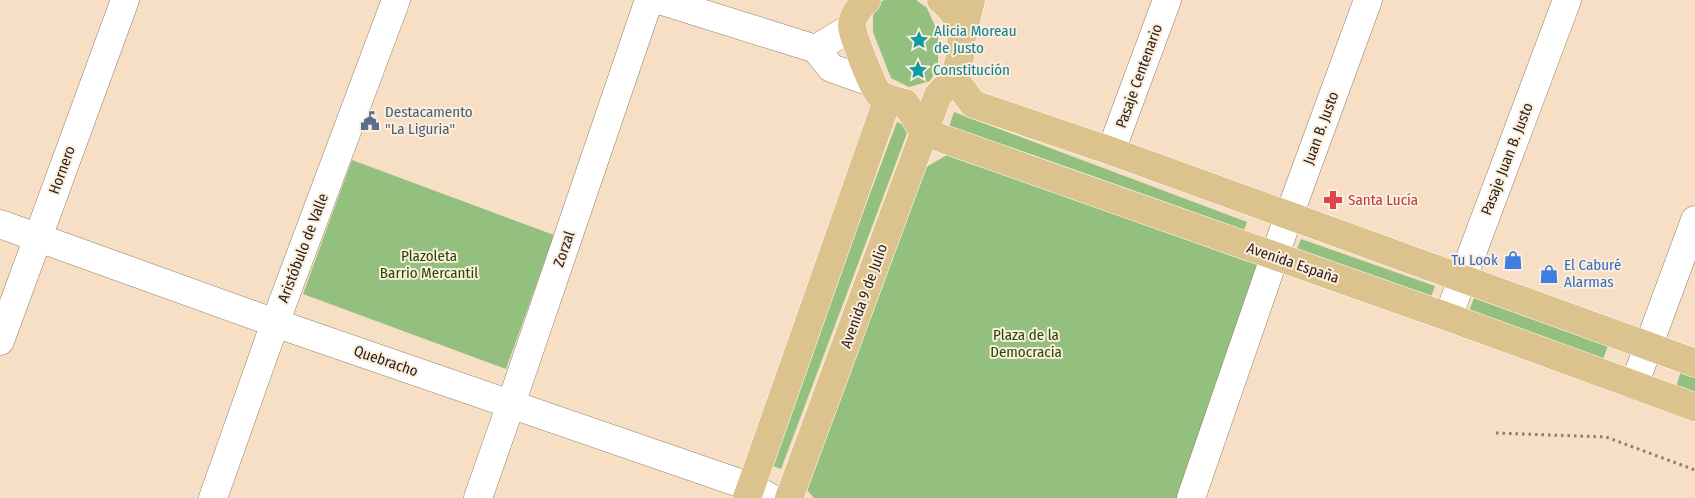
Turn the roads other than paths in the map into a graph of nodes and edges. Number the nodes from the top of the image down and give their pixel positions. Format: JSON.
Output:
{"nodes":[{"id":1,"x":125,"y":0,"type":"edge"},
{"id":2,"x":396,"y":0,"type":"edge"},
{"id":3,"x":648,"y":0,"type":"edge"},
{"id":4,"x":660,"y":0,"type":"edge"},
{"id":5,"x":941,"y":0,"type":"edge"},
{"id":6,"x":971,"y":0,"type":"edge"},
{"id":7,"x":1167,"y":0,"type":"edge"},
{"id":8,"x":1368,"y":0,"type":"edge"},
{"id":9,"x":1567,"y":0,"type":"edge"},
{"id":10,"x":856,"y":10,"type":"edge"},
{"id":11,"x":962,"y":38,"type":"junction"},
{"id":12,"x":816,"y":49,"type":"junction"},
{"id":13,"x":946,"y":87,"type":"junction"},
{"id":14,"x":888,"y":94,"type":"junction"},
{"id":15,"x":924,"y":132,"type":"junction"},
{"id":16,"x":1111,"y":151,"type":"junction"},
{"id":17,"x":1289,"y":216,"type":"junction"},
{"id":18,"x":1695,"y":220,"type":"edge"},
{"id":19,"x":0,"y":224,"type":"edge"},
{"id":20,"x":37,"y":238,"type":"junction"},
{"id":21,"x":1275,"y":256,"type":"junction"},
{"id":22,"x":1462,"y":279,"type":"junction"},
{"id":23,"x":1448,"y":317,"type":"junction"},
{"id":24,"x":275,"y":323,"type":"junction"},
{"id":25,"x":0,"y":341,"type":"edge"},
{"id":26,"x":1649,"y":346,"type":"junction"},
{"id":27,"x":1695,"y":363,"type":"edge"},
{"id":28,"x":1634,"y":385,"type":"junction"},
{"id":29,"x":511,"y":404,"type":"junction"},
{"id":30,"x":1695,"y":407,"type":"edge"},
{"id":31,"x":756,"y":494,"type":"edge"},
{"id":32,"x":213,"y":498,"type":"edge"},
{"id":33,"x":478,"y":498,"type":"edge"},
{"id":34,"x":789,"y":498,"type":"edge"},
{"id":35,"x":1191,"y":498,"type":"edge"}],
"edges":[{"from":1,"to":20,"type":"street","name":"Hornero"},
{"from":2,"to":24,"type":"street","name":"Aristóbulo de Valle"},
{"from":3,"to":29,"type":"street","name":"Zorzal"},
{"from":4,"to":12,"type":"street"},
{"from":5,"to":11,"type":"main road"},
{"from":6,"to":11,"type":"main road"},
{"from":7,"to":16,"type":"street","name":"Pasaje Centenario"},
{"from":8,"to":17,"type":"street","name":"Juan B. Justo"},
{"from":9,"to":22,"type":"street","name":"Pasaje Juan B. Justo"},
{"from":10,"to":12,"type":"street"},
{"from":10,"to":14,"type":"main road"},
{"from":11,"to":13,"type":"main road","name":"Avenida 9 de Julio"},
{"from":12,"to":14,"type":"street"},
{"from":13,"to":14,"type":"main road"},
{"from":13,"to":15,"type":"main road","name":"Avenida 9 de Julio"},
{"from":13,"to":16,"type":"main road"},
{"from":14,"to":15,"type":"main road"},
{"from":14,"to":31,"type":"main road"},
{"from":15,"to":21,"type":"main road","name":"Avenida España"},
{"from":15,"to":34,"type":"main road","name":"Avenida 9 de Julio"},
{"from":16,"to":17,"type":"main road"},
{"from":17,"to":21,"type":"street","name":"Juan B. Justo"},
{"from":17,"to":22,"type":"main road"},
{"from":18,"to":26,"type":"street"},
{"from":19,"to":20,"type":"street","name":"Quebracho"},
{"from":20,"to":24,"type":"street","name":"Quebracho"},
{"from":20,"to":25,"type":"street","name":"Hornero"},
{"from":21,"to":23,"type":"main road","name":"Avenida España"},
{"from":21,"to":35,"type":"street","name":"Juan B. Justo"},
{"from":22,"to":23,"type":"street","name":"Pasaje Juan B. Justo"},
{"from":22,"to":26,"type":"main road"},
{"from":23,"to":28,"type":"main road","name":"Avenida España"},
{"from":24,"to":29,"type":"street","name":"Quebracho"},
{"from":24,"to":32,"type":"street","name":"Aristóbulo de Valle"},
{"from":26,"to":27,"type":"main road"},
{"from":26,"to":28,"type":"street"},
{"from":28,"to":30,"type":"main road","name":"Avenida España"},
{"from":29,"to":31,"type":"street","name":"Quebracho"},
{"from":29,"to":33,"type":"street","name":"Zorzal"}]}
